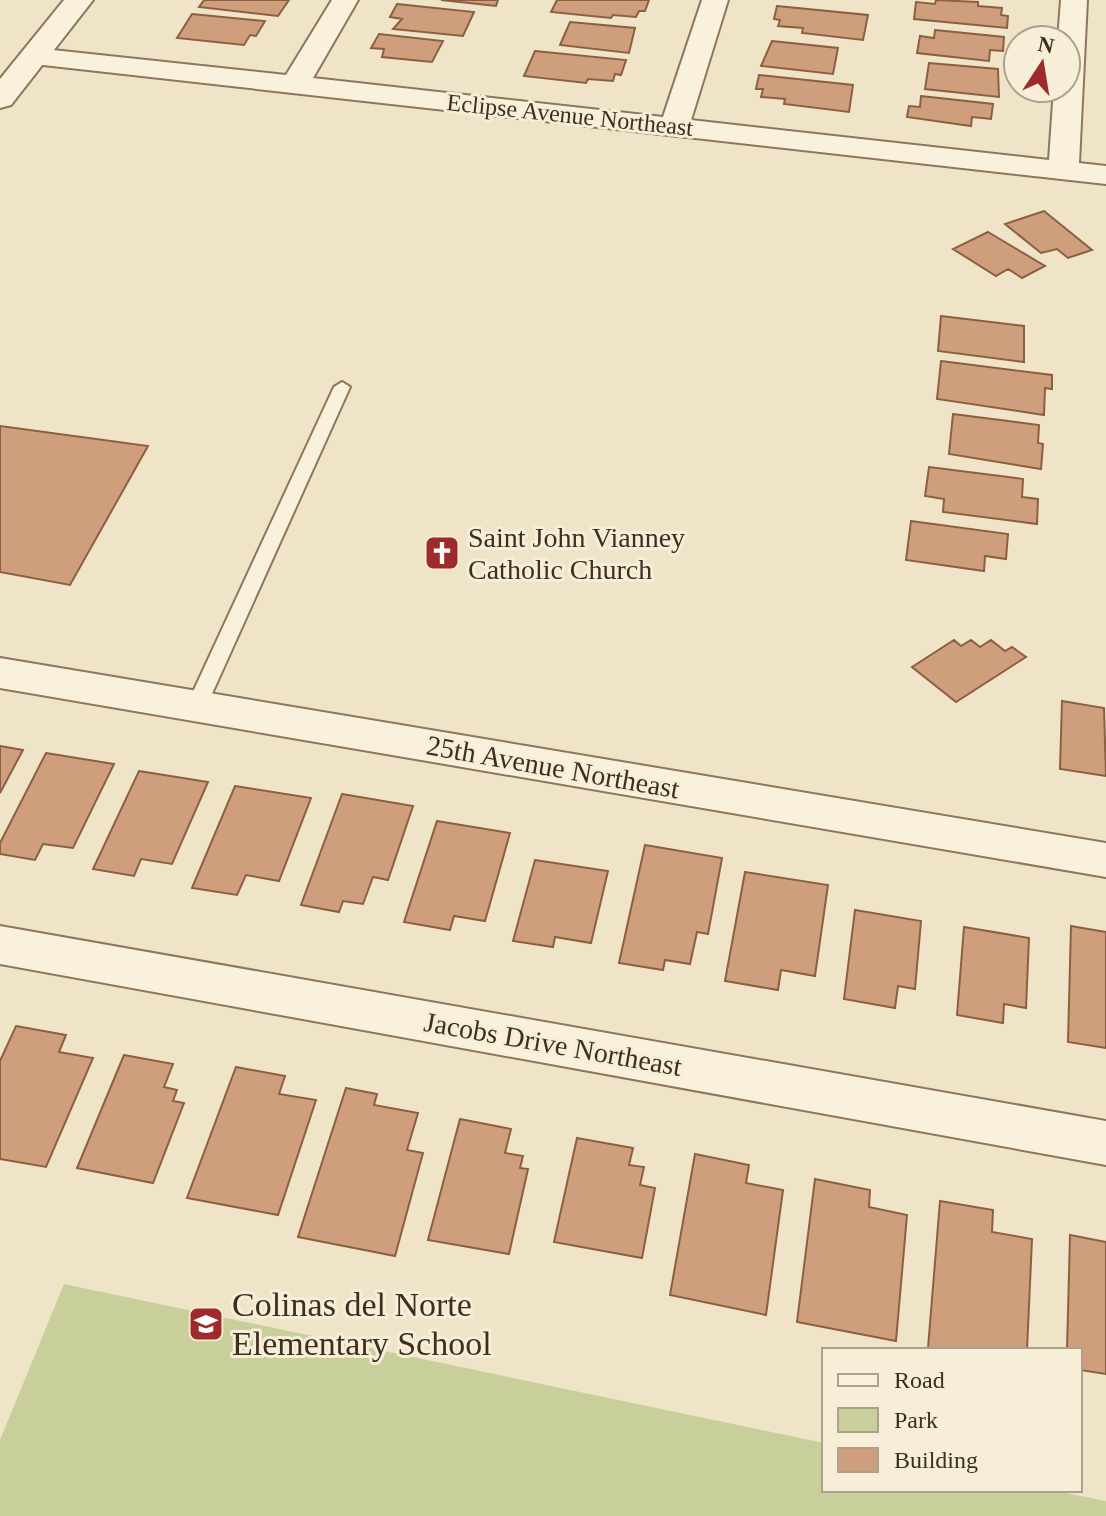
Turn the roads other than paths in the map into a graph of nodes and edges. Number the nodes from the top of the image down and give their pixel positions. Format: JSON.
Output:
{"nodes":[{"id":1,"x":79,"y":0,"type":"edge"},
{"id":2,"x":345,"y":0,"type":"edge"},
{"id":3,"x":715,"y":0,"type":"edge"},
{"id":4,"x":1074,"y":0,"type":"edge"},
{"id":5,"x":34,"y":56,"type":"junction"},
{"id":6,"x":295,"y":85,"type":"junction"},
{"id":7,"x":0,"y":99,"type":"edge"},
{"id":8,"x":674,"y":127,"type":"junction"},
{"id":9,"x":1063,"y":171,"type":"junction"},
{"id":10,"x":1106,"y":175,"type":"edge"},
{"id":11,"x":342,"y":387,"type":"dead end"},
{"id":12,"x":0,"y":673,"type":"edge"},
{"id":13,"x":196,"y":707,"type":"junction"},
{"id":14,"x":1106,"y":860,"type":"edge"},
{"id":15,"x":0,"y":945,"type":"edge"},
{"id":16,"x":1106,"y":1143,"type":"edge"}],
"edges":[{"from":1,"to":5,"type":"street"},
{"from":2,"to":6,"type":"street"},
{"from":3,"to":8,"type":"street"},
{"from":4,"to":9,"type":"street"},
{"from":5,"to":6,"type":"street","name":"Eclipse Avenue Northeast"},
{"from":5,"to":7,"type":"street"},
{"from":6,"to":8,"type":"street","name":"Eclipse Avenue Northeast"},
{"from":8,"to":9,"type":"street","name":"Eclipse Avenue Northeast"},
{"from":9,"to":10,"type":"street","name":"Eclipse Avenue Northeast"},
{"from":11,"to":13,"type":"lane"},
{"from":12,"to":13,"type":"street","name":"25th Avenue Northeast"},
{"from":13,"to":14,"type":"street","name":"25th Avenue Northeast"},
{"from":15,"to":16,"type":"street","name":"Jacobs Drive Northeast"}]}
